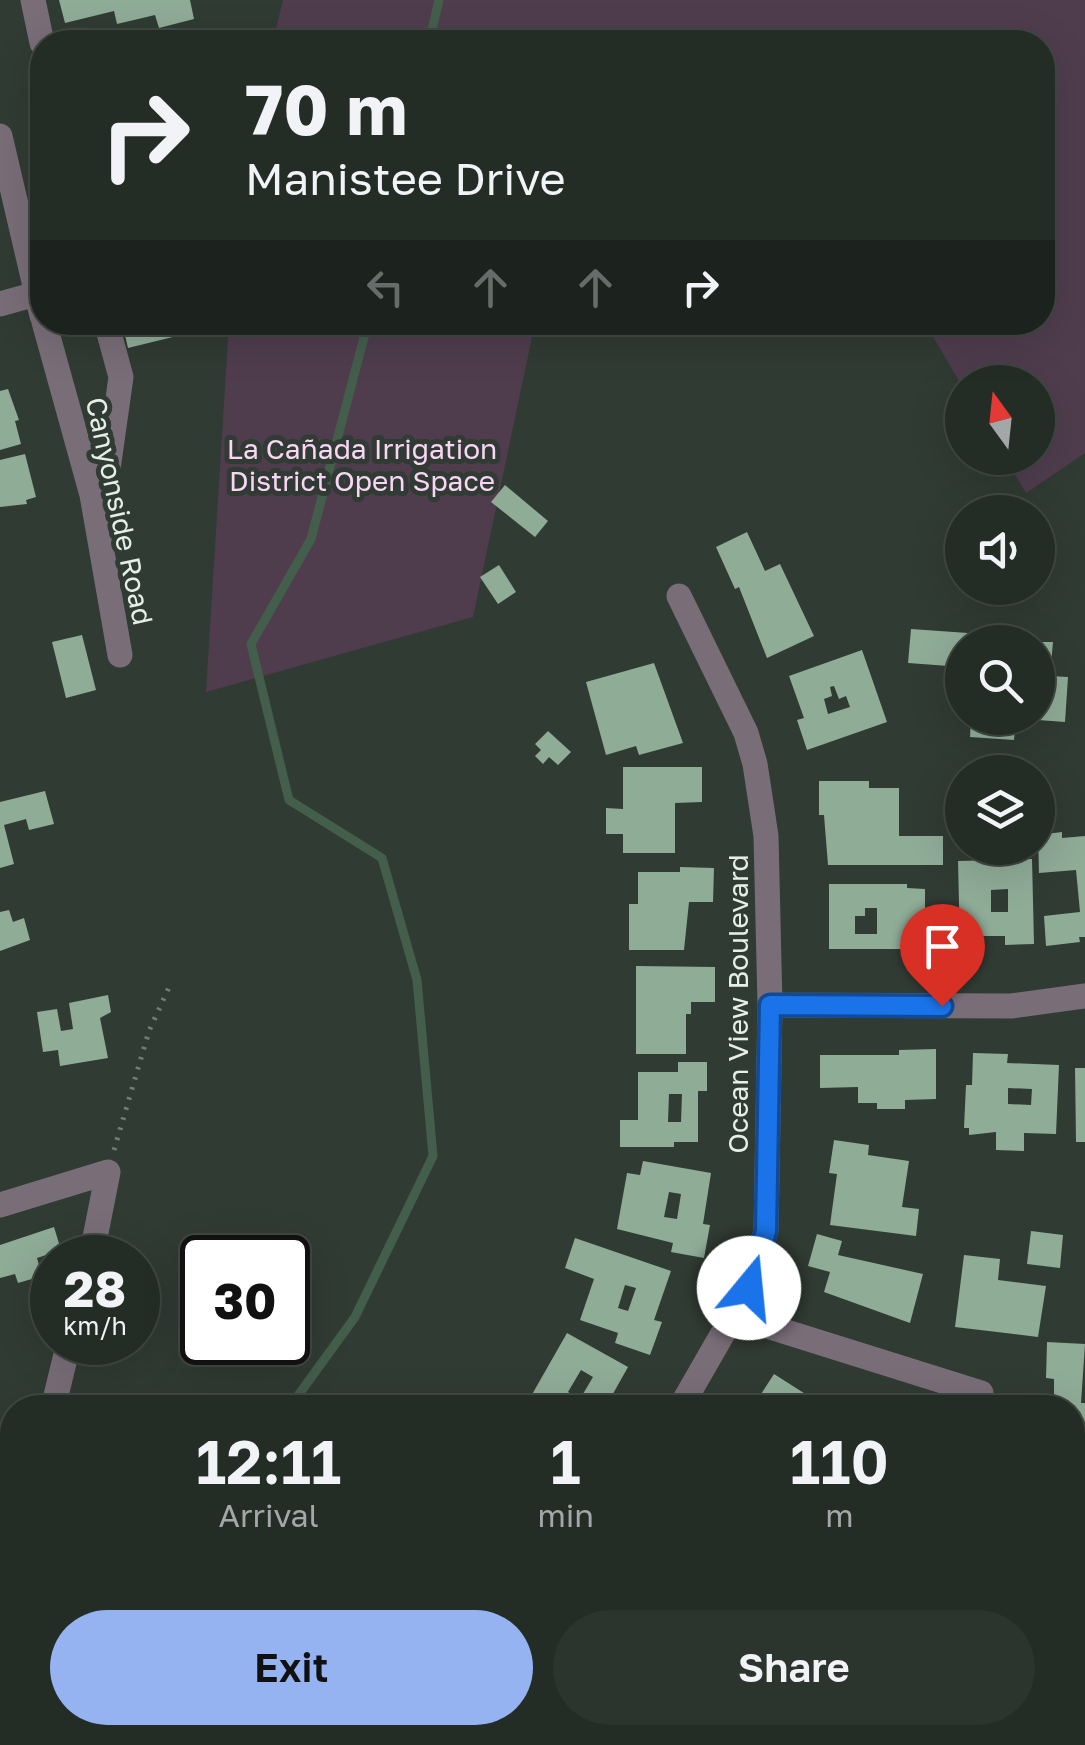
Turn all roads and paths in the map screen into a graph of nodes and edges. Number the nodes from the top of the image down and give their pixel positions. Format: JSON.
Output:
{"nodes":[{"id":1,"x":33,"y":0,"type":"edge"},
{"id":2,"x":39,"y":30,"type":"edge"},
{"id":3,"x":0,"y":136,"type":"edge"},
{"id":4,"x":30,"y":264,"type":"edge"},
{"id":5,"x":0,"y":304,"type":"edge"},
{"id":6,"x":30,"y":309,"type":"edge"},
{"id":7,"x":48,"y":335,"type":"edge"},
{"id":8,"x":110,"y":335,"type":"edge"},
{"id":9,"x":92,"y":495,"type":"junction"},
{"id":10,"x":679,"y":596,"type":"dead end"},
{"id":11,"x":120,"y":654,"type":"dead end"},
{"id":12,"x":171,"y":983,"type":"dead end"},
{"id":13,"x":1085,"y":996,"type":"edge"},
{"id":14,"x":770,"y":1005,"type":"junction"},
{"id":15,"x":108,"y":1172,"type":"junction"},
{"id":16,"x":0,"y":1205,"type":"edge"},
{"id":17,"x":96,"y":1235,"type":"edge"},
{"id":18,"x":734,"y":1316,"type":"junction"},
{"id":19,"x":64,"y":1365,"type":"edge"},
{"id":20,"x":981,"y":1393,"type":"dead end"},
{"id":21,"x":56,"y":1395,"type":"edge"},
{"id":22,"x":688,"y":1395,"type":"edge"}],
"edges":[{"from":1,"to":2,"type":"street"},
{"from":3,"to":4,"type":"street","name":"Canyonside Road"},
{"from":5,"to":6,"type":"street"},
{"from":7,"to":9,"type":"street","name":"Canyonside Road"},
{"from":8,"to":9,"type":"street"},
{"from":9,"to":11,"type":"street","name":"Canyonside Road"},
{"from":10,"to":14,"type":"street","name":"Ocean View Boulevard"},
{"from":12,"to":15,"type":"path"},
{"from":13,"to":14,"type":"street"},
{"from":14,"to":18,"type":"street","name":"Ocean View Boulevard"},
{"from":15,"to":16,"type":"street"},
{"from":15,"to":17,"type":"street"},
{"from":18,"to":20,"type":"street"},
{"from":18,"to":22,"type":"street","name":"Ocean View Boulevard"},
{"from":19,"to":21,"type":"street"}]}
